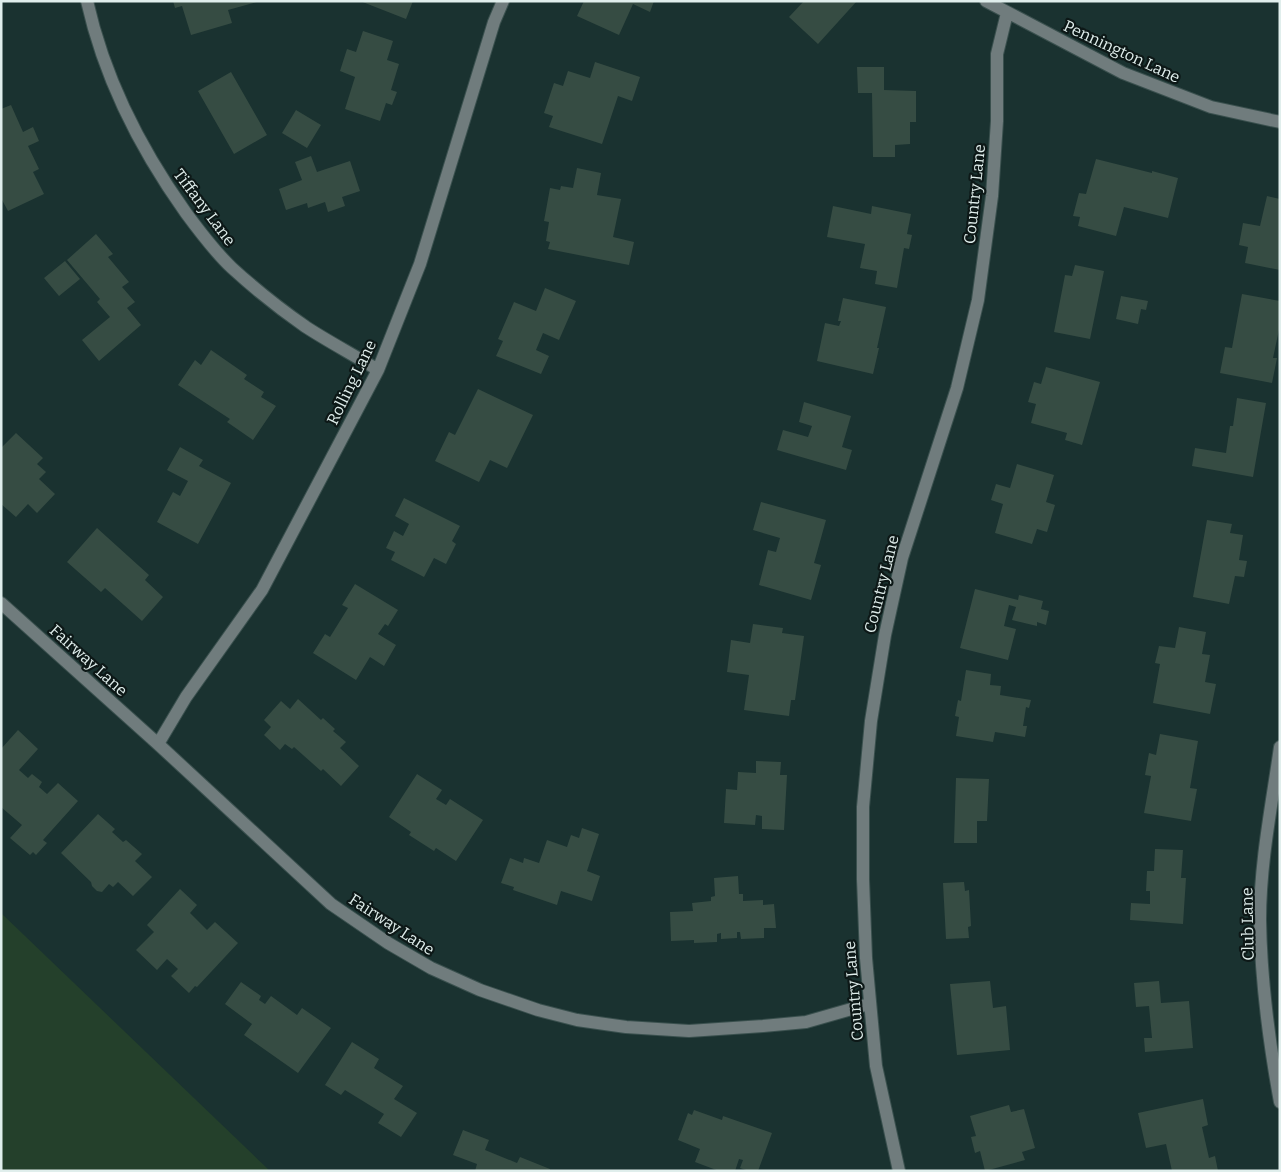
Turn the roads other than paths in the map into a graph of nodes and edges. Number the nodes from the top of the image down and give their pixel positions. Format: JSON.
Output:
{"nodes":[{"id":1,"x":87,"y":1,"type":"edge"},
{"id":2,"x":503,"y":1,"type":"edge"},
{"id":3,"x":986,"y":1,"type":"edge"},
{"id":4,"x":1007,"y":13,"type":"junction"},
{"id":5,"x":1280,"y":122,"type":"edge"},
{"id":6,"x":378,"y":370,"type":"junction"},
{"id":7,"x":1,"y":603,"type":"edge"},
{"id":8,"x":158,"y":744,"type":"junction"},
{"id":9,"x":1280,"y":747,"type":"edge"},
{"id":10,"x":869,"y":1004,"type":"junction"},
{"id":11,"x":1280,"y":1102,"type":"edge"},
{"id":12,"x":899,"y":1171,"type":"edge"}],
"edges":[{"from":1,"to":6,"type":"street","name":"Tiffany Lane"},
{"from":2,"to":6,"type":"street","name":"Rolling Lane"},
{"from":3,"to":4,"type":"street","name":"Pennington Lane"},
{"from":4,"to":5,"type":"street","name":"Pennington Lane"},
{"from":4,"to":10,"type":"street","name":"Country Lane"},
{"from":6,"to":8,"type":"street","name":"Rolling Lane"},
{"from":7,"to":8,"type":"street","name":"Fairway Lane"},
{"from":8,"to":10,"type":"street","name":"Fairway Lane"},
{"from":9,"to":11,"type":"street","name":"Club Lane"},
{"from":10,"to":12,"type":"street","name":"Country Lane"}]}
